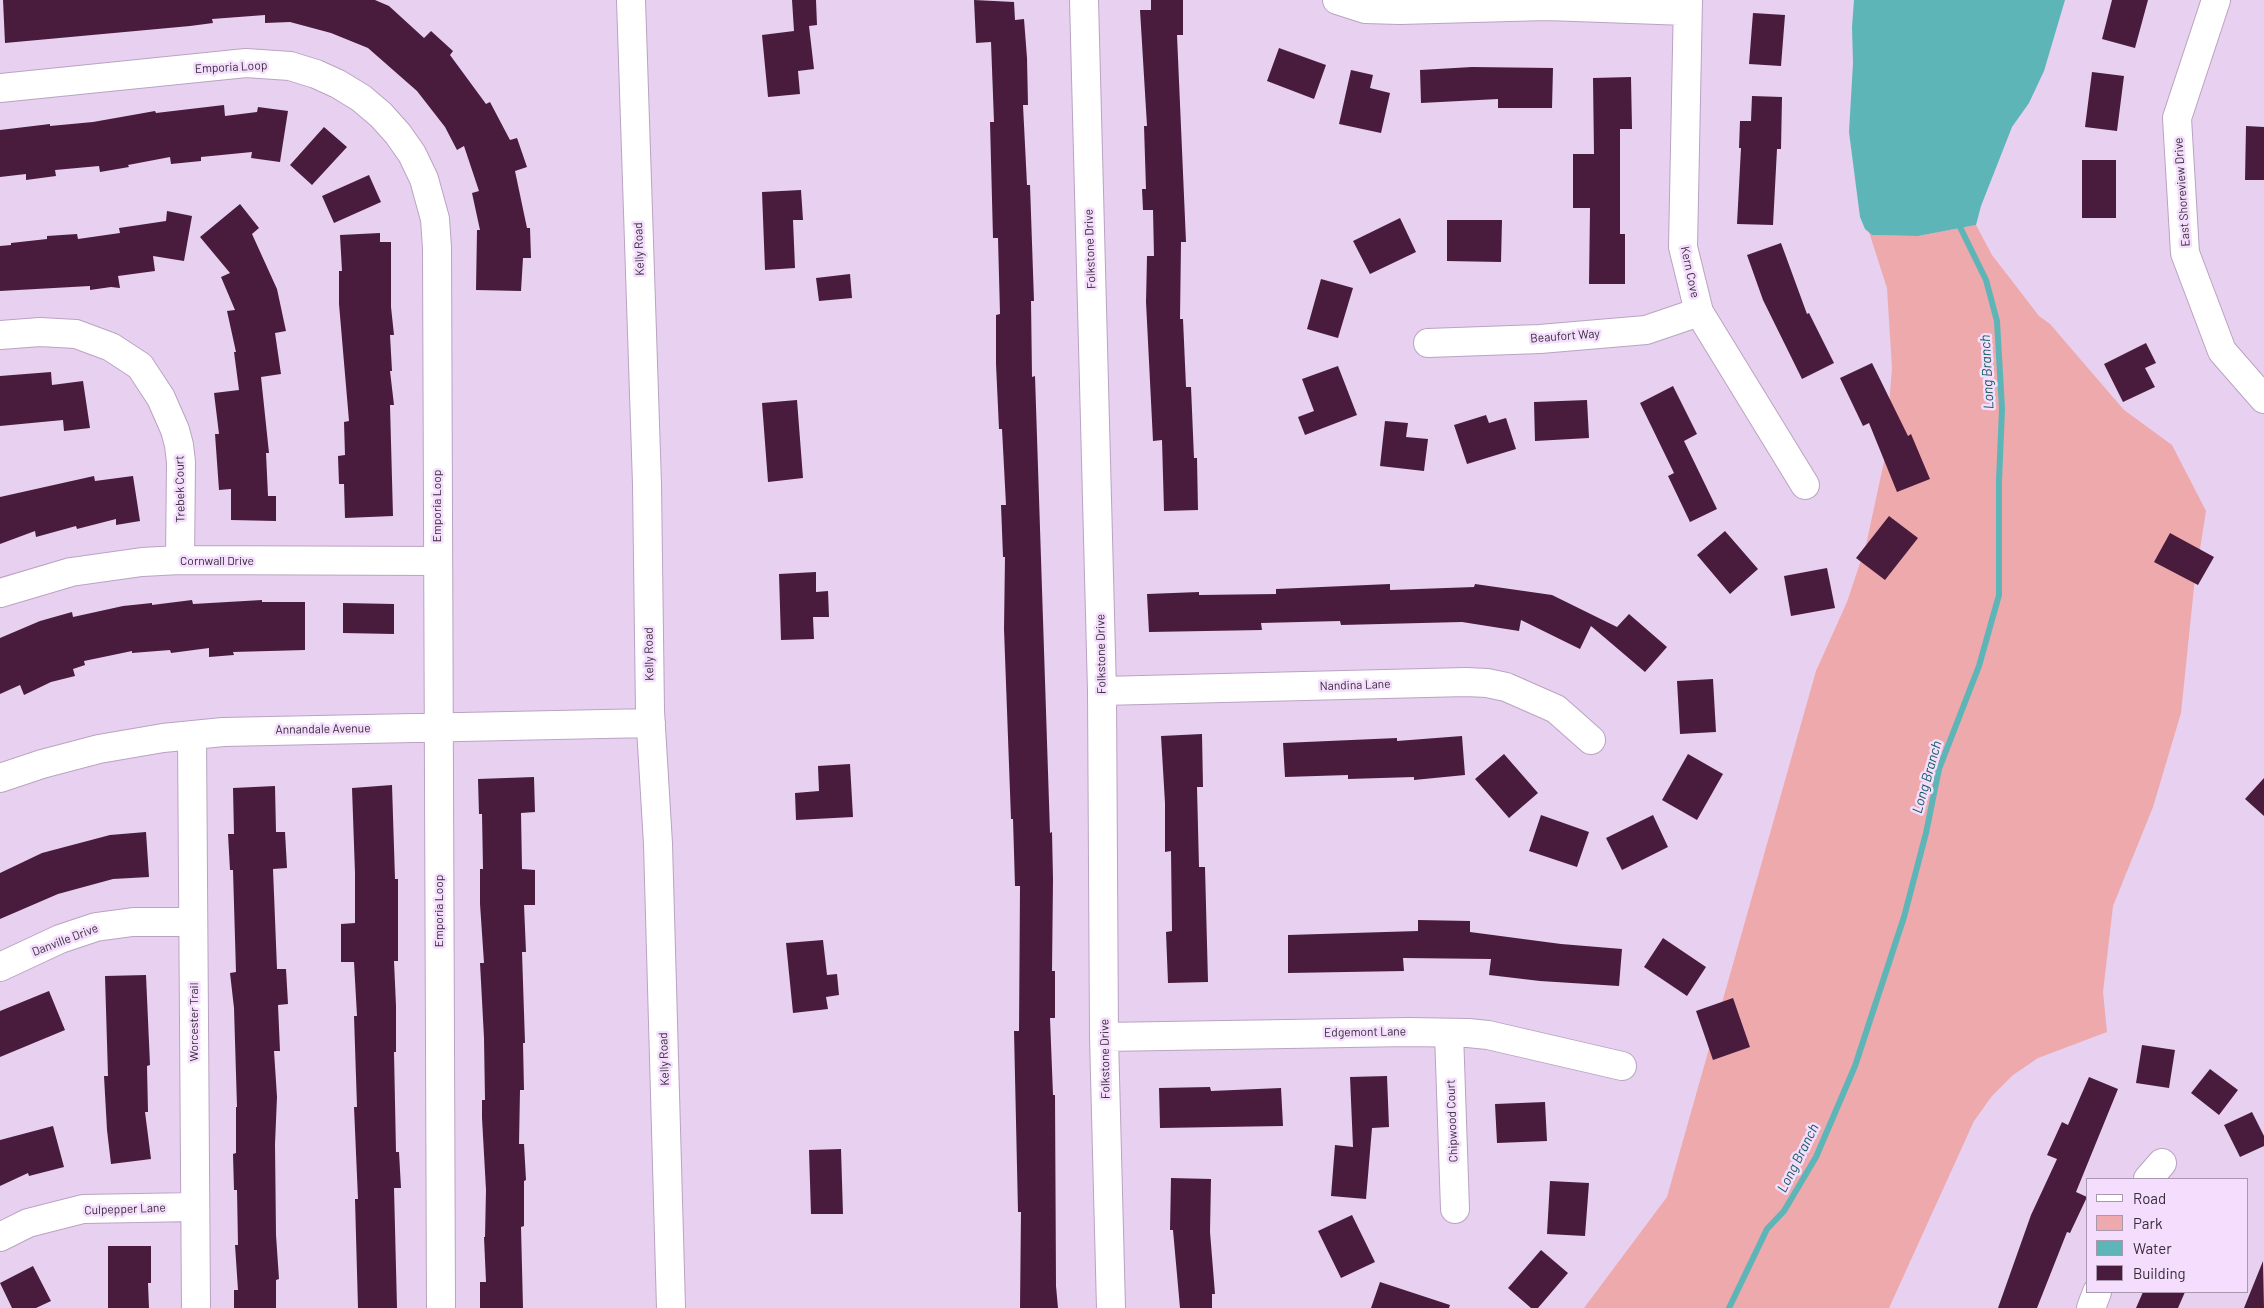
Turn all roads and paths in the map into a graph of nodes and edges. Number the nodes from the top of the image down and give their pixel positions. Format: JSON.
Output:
{"nodes":[{"id":1,"x":631,"y":0,"type":"edge"},
{"id":2,"x":1084,"y":0,"type":"edge"},
{"id":3,"x":1337,"y":0,"type":"edge"},
{"id":4,"x":2216,"y":0,"type":"edge"},
{"id":5,"x":1688,"y":5,"type":"edge"},
{"id":6,"x":0,"y":88,"type":"edge"},
{"id":7,"x":1699,"y":312,"type":"junction"},
{"id":8,"x":0,"y":335,"type":"edge"},
{"id":9,"x":1428,"y":343,"type":"dead end"},
{"id":10,"x":2264,"y":399,"type":"edge"},
{"id":11,"x":1805,"y":485,"type":"dead end"},
{"id":12,"x":180,"y":560,"type":"junction"},
{"id":13,"x":437,"y":561,"type":"junction"},
{"id":14,"x":0,"y":593,"type":"edge"},
{"id":15,"x":1102,"y":691,"type":"junction"},
{"id":16,"x":651,"y":723,"type":"junction"},
{"id":17,"x":438,"y":727,"type":"junction"},
{"id":18,"x":192,"y":736,"type":"junction"},
{"id":19,"x":1590,"y":740,"type":"dead end"},
{"id":20,"x":0,"y":778,"type":"edge"},
{"id":21,"x":193,"y":922,"type":"junction"},
{"id":22,"x":0,"y":967,"type":"edge"},
{"id":23,"x":1449,"y":1033,"type":"junction"},
{"id":24,"x":1104,"y":1037,"type":"junction"},
{"id":25,"x":1622,"y":1066,"type":"dead end"},
{"id":26,"x":195,"y":1207,"type":"junction"},
{"id":27,"x":1455,"y":1209,"type":"dead end"},
{"id":28,"x":0,"y":1237,"type":"edge"},
{"id":29,"x":2097,"y":1293,"type":"edge"},
{"id":30,"x":196,"y":1308,"type":"edge"},
{"id":31,"x":441,"y":1308,"type":"edge"},
{"id":32,"x":671,"y":1308,"type":"edge"},
{"id":33,"x":1111,"y":1308,"type":"edge"},
{"id":34,"x":2091,"y":1308,"type":"edge"}],
"edges":[{"from":1,"to":16,"type":"street","name":"Kelly Road"},
{"from":2,"to":15,"type":"street","name":"Folkstone Drive"},
{"from":3,"to":5,"type":"street"},
{"from":4,"to":10,"type":"street","name":"East Shoreview Drive"},
{"from":5,"to":7,"type":"street","name":"Kern Cove"},
{"from":6,"to":13,"type":"street","name":"Emporia Loop"},
{"from":7,"to":9,"type":"street","name":"Beaufort Way"},
{"from":7,"to":11,"type":"street","name":"Kern Cove"},
{"from":8,"to":12,"type":"street","name":"Trebek Court"},
{"from":12,"to":13,"type":"street","name":"Cornwall Drive"},
{"from":12,"to":14,"type":"street","name":"Cornwall Drive"},
{"from":13,"to":17,"type":"street","name":"Emporia Loop"},
{"from":15,"to":19,"type":"street","name":"Nandina Lane"},
{"from":15,"to":24,"type":"street","name":"Folkstone Drive"},
{"from":16,"to":17,"type":"street","name":"Annandale Avenue"},
{"from":16,"to":32,"type":"street","name":"Kelly Road"},
{"from":17,"to":18,"type":"street","name":"Annandale Avenue"},
{"from":17,"to":31,"type":"street","name":"Emporia Loop"},
{"from":18,"to":20,"type":"street","name":"Annandale Avenue"},
{"from":18,"to":21,"type":"street","name":"Worcester Trail"},
{"from":21,"to":22,"type":"street","name":"Danville Drive"},
{"from":21,"to":26,"type":"street","name":"Worcester Trail"},
{"from":23,"to":24,"type":"street","name":"Edgemont Lane"},
{"from":23,"to":25,"type":"street","name":"Edgemont Lane"},
{"from":23,"to":27,"type":"street","name":"Chipwood Court"},
{"from":24,"to":33,"type":"street","name":"Folkstone Drive"},
{"from":26,"to":28,"type":"street","name":"Culpepper Lane"},
{"from":26,"to":30,"type":"street","name":"Worcester Trail"},
{"from":29,"to":34,"type":"street"}]}
